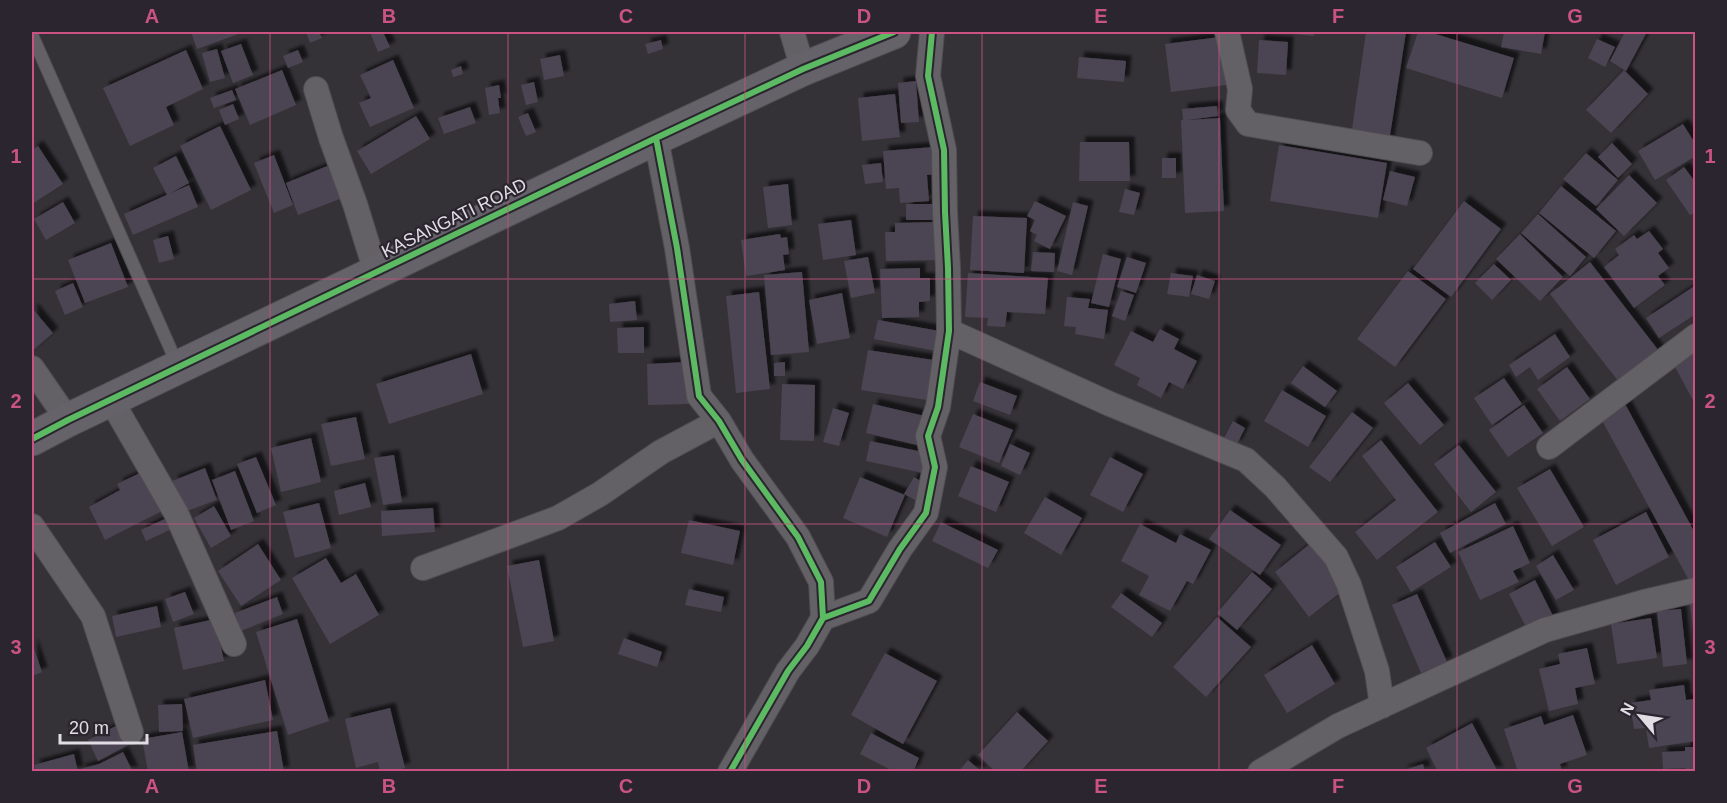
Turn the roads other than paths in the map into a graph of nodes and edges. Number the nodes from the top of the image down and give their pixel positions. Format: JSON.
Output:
{"nodes":[{"id":1,"x":792,"y":32,"type":"edge"},
{"id":2,"x":894,"y":32,"type":"edge"},
{"id":3,"x":932,"y":32,"type":"edge"},
{"id":4,"x":1227,"y":32,"type":"edge"},
{"id":5,"x":32,"y":35,"type":"edge"},
{"id":6,"x":803,"y":69,"type":"junction"},
{"id":7,"x":316,"y":88,"type":"dead end"},
{"id":8,"x":656,"y":138,"type":"junction"},
{"id":9,"x":1420,"y":153,"type":"dead end"},
{"id":10,"x":376,"y":272,"type":"junction"},
{"id":11,"x":949,"y":331,"type":"junction"},
{"id":12,"x":1695,"y":336,"type":"edge"},
{"id":13,"x":32,"y":368,"type":"edge"},
{"id":14,"x":178,"y":368,"type":"junction"},
{"id":15,"x":111,"y":400,"type":"junction"},
{"id":16,"x":68,"y":420,"type":"junction"},
{"id":17,"x":719,"y":421,"type":"junction"},
{"id":18,"x":32,"y":439,"type":"edge"},
{"id":19,"x":1549,"y":447,"type":"dead end"},
{"id":20,"x":32,"y":526,"type":"edge"},
{"id":21,"x":423,"y":568,"type":"dead end"},
{"id":22,"x":1695,"y":590,"type":"edge"},
{"id":23,"x":823,"y":618,"type":"junction"},
{"id":24,"x":234,"y":644,"type":"dead end"},
{"id":25,"x":1382,"y":706,"type":"junction"},
{"id":26,"x":131,"y":732,"type":"dead end"},
{"id":27,"x":730,"y":771,"type":"edge"},
{"id":28,"x":1260,"y":771,"type":"edge"}],
"edges":[{"from":1,"to":6,"type":"street"},
{"from":2,"to":6,"type":"street","name":"KASANGATI ROAD"},
{"from":3,"to":11,"type":"street"},
{"from":4,"to":9,"type":"street"},
{"from":5,"to":14,"type":"lane"},
{"from":6,"to":8,"type":"street","name":"KASANGATI ROAD"},
{"from":7,"to":10,"type":"street"},
{"from":8,"to":10,"type":"street","name":"KASANGATI ROAD"},
{"from":8,"to":17,"type":"street"},
{"from":10,"to":14,"type":"street","name":"KASANGATI ROAD"},
{"from":11,"to":23,"type":"street"},
{"from":11,"to":25,"type":"street"},
{"from":12,"to":19,"type":"street"},
{"from":13,"to":16,"type":"street"},
{"from":14,"to":15,"type":"street","name":"KASANGATI ROAD"},
{"from":15,"to":16,"type":"street","name":"KASANGATI ROAD"},
{"from":15,"to":24,"type":"street"},
{"from":16,"to":18,"type":"street","name":"KASANGATI ROAD"},
{"from":17,"to":21,"type":"street"},
{"from":17,"to":23,"type":"street"},
{"from":20,"to":26,"type":"street"},
{"from":22,"to":25,"type":"street"},
{"from":23,"to":27,"type":"street"},
{"from":25,"to":28,"type":"street"}]}
